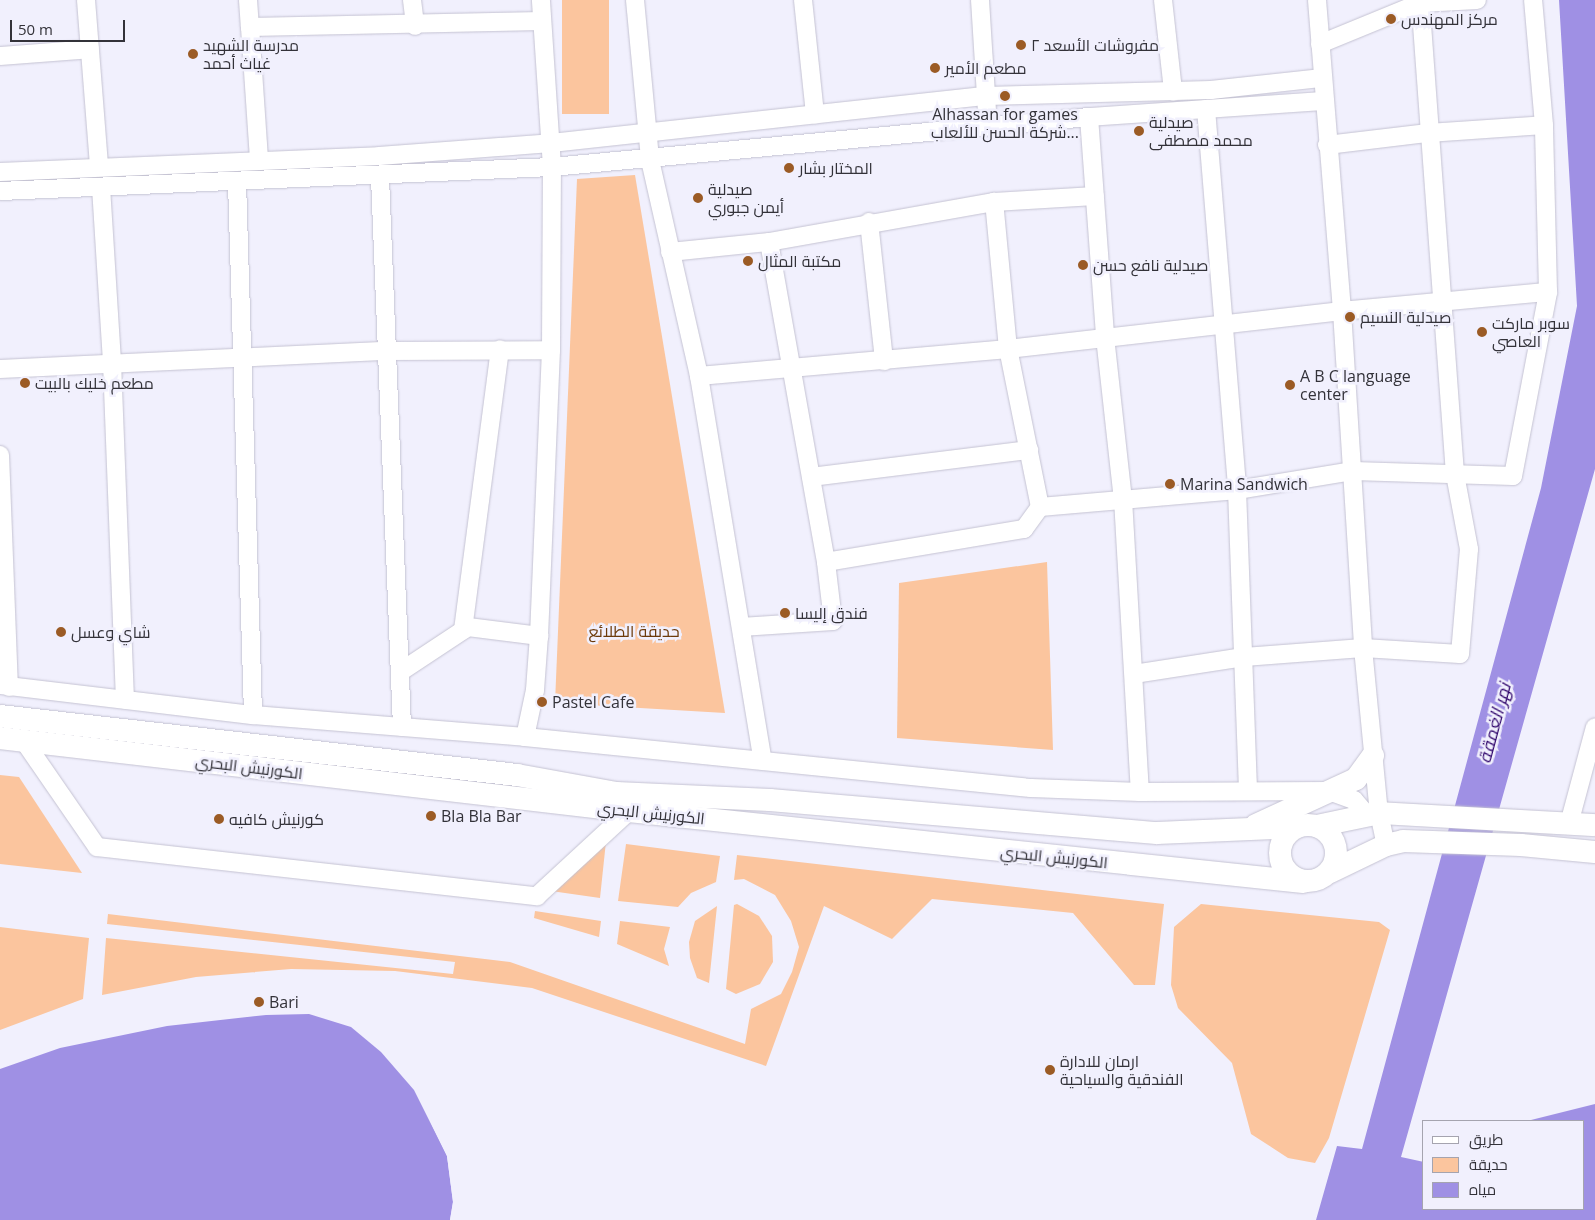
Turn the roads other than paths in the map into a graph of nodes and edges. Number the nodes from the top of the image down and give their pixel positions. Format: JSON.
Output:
{"nodes":[{"id":1,"x":86,"y":0,"type":"edge"},
{"id":2,"x":248,"y":0,"type":"edge"},
{"id":3,"x":412,"y":0,"type":"edge"},
{"id":4,"x":541,"y":0,"type":"edge"},
{"id":5,"x":635,"y":0,"type":"edge"},
{"id":6,"x":803,"y":0,"type":"edge"},
{"id":7,"x":980,"y":0,"type":"edge"},
{"id":8,"x":1163,"y":0,"type":"edge"},
{"id":9,"x":1317,"y":0,"type":"edge"},
{"id":10,"x":1477,"y":0,"type":"edge"},
{"id":11,"x":1533,"y":0,"type":"edge"},
{"id":12,"x":1420,"y":2,"type":"edge"},
{"id":13,"x":542,"y":22,"type":"junction"},
{"id":14,"x":415,"y":26,"type":"junction"},
{"id":15,"x":250,"y":27,"type":"junction"},
{"id":16,"x":1320,"y":44,"type":"junction"},
{"id":17,"x":90,"y":49,"type":"junction"},
{"id":18,"x":0,"y":56,"type":"edge"},
{"id":19,"x":1322,"y":78,"type":"junction"},
{"id":20,"x":1173,"y":91,"type":"junction"},
{"id":21,"x":986,"y":96,"type":"junction"},
{"id":22,"x":1324,"y":101,"type":"junction"},
{"id":23,"x":1206,"y":109,"type":"junction"},
{"id":24,"x":814,"y":114,"type":"junction"},
{"id":25,"x":1089,"y":118,"type":"junction"},
{"id":26,"x":1544,"y":125,"type":"junction"},
{"id":27,"x":988,"y":127,"type":"junction"},
{"id":28,"x":646,"y":132,"type":"junction"},
{"id":29,"x":1428,"y":133,"type":"junction"},
{"id":30,"x":551,"y":144,"type":"junction"},
{"id":31,"x":1328,"y":145,"type":"junction"},
{"id":32,"x":258,"y":160,"type":"junction"},
{"id":33,"x":650,"y":160,"type":"junction"},
{"id":34,"x":99,"y":166,"type":"junction"},
{"id":35,"x":552,"y":167,"type":"junction"},
{"id":36,"x":0,"y":172,"type":"edge"},
{"id":37,"x":380,"y":177,"type":"junction"},
{"id":38,"x":237,"y":181,"type":"junction"},
{"id":39,"x":101,"y":187,"type":"junction"},
{"id":40,"x":0,"y":191,"type":"edge"},
{"id":41,"x":1095,"y":196,"type":"junction"},
{"id":42,"x":994,"y":202,"type":"junction"},
{"id":43,"x":869,"y":222,"type":"junction"},
{"id":44,"x":769,"y":242,"type":"junction"},
{"id":45,"x":670,"y":252,"type":"junction"},
{"id":46,"x":1548,"y":292,"type":"junction"},
{"id":47,"x":1444,"y":303,"type":"junction"},
{"id":48,"x":1342,"y":311,"type":"junction"},
{"id":49,"x":1223,"y":326,"type":"junction"},
{"id":50,"x":1105,"y":337,"type":"junction"},
{"id":51,"x":500,"y":349,"type":"junction"},
{"id":52,"x":1008,"y":349,"type":"junction"},
{"id":53,"x":551,"y":350,"type":"junction"},
{"id":54,"x":387,"y":351,"type":"junction"},
{"id":55,"x":243,"y":357,"type":"junction"},
{"id":56,"x":112,"y":362,"type":"junction"},
{"id":57,"x":884,"y":362,"type":"junction"},
{"id":58,"x":0,"y":369,"type":"edge"},
{"id":59,"x":791,"y":370,"type":"junction"},
{"id":60,"x":699,"y":376,"type":"junction"},
{"id":61,"x":1028,"y":450,"type":"junction"},
{"id":62,"x":0,"y":455,"type":"edge"},
{"id":63,"x":1353,"y":471,"type":"junction"},
{"id":64,"x":1455,"y":474,"type":"junction"},
{"id":65,"x":811,"y":477,"type":"junction"},
{"id":66,"x":1237,"y":490,"type":"junction"},
{"id":67,"x":1124,"y":499,"type":"junction"},
{"id":68,"x":1040,"y":507,"type":"junction"},
{"id":69,"x":826,"y":562,"type":"junction"},
{"id":70,"x":741,"y":627,"type":"junction"},
{"id":71,"x":463,"y":630,"type":"junction"},
{"id":72,"x":539,"y":636,"type":"junction"},
{"id":73,"x":1363,"y":648,"type":"junction"},
{"id":74,"x":1244,"y":657,"type":"junction"},
{"id":75,"x":400,"y":672,"type":"junction"},
{"id":76,"x":1134,"y":674,"type":"junction"},
{"id":77,"x":4,"y":686,"type":"edge"},
{"id":78,"x":125,"y":700,"type":"junction"},
{"id":79,"x":253,"y":715,"type":"junction"},
{"id":80,"x":0,"y":716,"type":"edge"},
{"id":81,"x":402,"y":727,"type":"junction"},
{"id":82,"x":1595,"y":727,"type":"edge"},
{"id":83,"x":525,"y":737,"type":"junction"},
{"id":84,"x":0,"y":738,"type":"edge"},
{"id":85,"x":24,"y":741,"type":"junction"},
{"id":86,"x":1373,"y":756,"type":"junction"},
{"id":87,"x":764,"y":761,"type":"junction"},
{"id":88,"x":1248,"y":791,"type":"junction"},
{"id":89,"x":1329,"y":791,"type":"junction"},
{"id":90,"x":1140,"y":792,"type":"junction"},
{"id":91,"x":629,"y":811,"type":"junction"},
{"id":92,"x":1372,"y":813,"type":"junction"},
{"id":93,"x":1569,"y":824,"type":"junction"},
{"id":94,"x":1595,"y":825,"type":"edge"},
{"id":95,"x":1307,"y":826,"type":"junction"},
{"id":96,"x":1243,"y":831,"type":"junction"},
{"id":97,"x":1395,"y":843,"type":"junction"},
{"id":98,"x":1595,"y":852,"type":"edge"},
{"id":99,"x":1330,"y":872,"type":"junction"},
{"id":100,"x":1303,"y":882,"type":"junction"}],
"edges":[{"from":1,"to":17,"type":"street"},
{"from":2,"to":15,"type":"street"},
{"from":3,"to":14,"type":"street"},
{"from":4,"to":13,"type":"street"},
{"from":5,"to":28,"type":"street"},
{"from":6,"to":24,"type":"street"},
{"from":7,"to":21,"type":"street"},
{"from":8,"to":20,"type":"street"},
{"from":9,"to":16,"type":"street"},
{"from":10,"to":12,"type":"street"},
{"from":11,"to":26,"type":"street"},
{"from":12,"to":16,"type":"street"},
{"from":12,"to":29,"type":"street"},
{"from":13,"to":14,"type":"street"},
{"from":13,"to":30,"type":"street"},
{"from":14,"to":15,"type":"street"},
{"from":15,"to":32,"type":"street"},
{"from":16,"to":19,"type":"street"},
{"from":17,"to":18,"type":"street"},
{"from":17,"to":34,"type":"street"},
{"from":19,"to":20,"type":"street"},
{"from":19,"to":22,"type":"street"},
{"from":20,"to":21,"type":"street"},
{"from":21,"to":24,"type":"street"},
{"from":21,"to":27,"type":"street"},
{"from":22,"to":23,"type":"street"},
{"from":22,"to":31,"type":"street"},
{"from":23,"to":25,"type":"street"},
{"from":23,"to":49,"type":"street"},
{"from":24,"to":28,"type":"street"},
{"from":25,"to":27,"type":"street"},
{"from":25,"to":41,"type":"street"},
{"from":26,"to":29,"type":"street"},
{"from":26,"to":46,"type":"street"},
{"from":27,"to":33,"type":"street"},
{"from":28,"to":30,"type":"street"},
{"from":28,"to":33,"type":"street"},
{"from":29,"to":31,"type":"street"},
{"from":29,"to":47,"type":"street"},
{"from":30,"to":32,"type":"street"},
{"from":30,"to":35,"type":"street"},
{"from":31,"to":48,"type":"street"},
{"from":32,"to":34,"type":"street"},
{"from":33,"to":35,"type":"street"},
{"from":33,"to":45,"type":"street"},
{"from":34,"to":36,"type":"street"},
{"from":35,"to":37,"type":"street"},
{"from":35,"to":53,"type":"street"},
{"from":37,"to":38,"type":"street"},
{"from":37,"to":54,"type":"street"},
{"from":38,"to":39,"type":"street"},
{"from":38,"to":55,"type":"street"},
{"from":39,"to":40,"type":"street"},
{"from":39,"to":56,"type":"street"},
{"from":41,"to":42,"type":"street"},
{"from":41,"to":50,"type":"street"},
{"from":42,"to":43,"type":"street"},
{"from":42,"to":52,"type":"street"},
{"from":43,"to":44,"type":"street"},
{"from":43,"to":57,"type":"street"},
{"from":44,"to":45,"type":"street"},
{"from":44,"to":59,"type":"street"},
{"from":45,"to":60,"type":"street"},
{"from":46,"to":47,"type":"street"},
{"from":46,"to":64,"type":"street"},
{"from":47,"to":48,"type":"street"},
{"from":47,"to":64,"type":"street"},
{"from":48,"to":49,"type":"street"},
{"from":48,"to":63,"type":"street"},
{"from":49,"to":50,"type":"street"},
{"from":49,"to":66,"type":"street"},
{"from":50,"to":52,"type":"street"},
{"from":50,"to":67,"type":"street"},
{"from":51,"to":53,"type":"street"},
{"from":51,"to":54,"type":"street"},
{"from":51,"to":71,"type":"street"},
{"from":52,"to":57,"type":"street"},
{"from":52,"to":61,"type":"street"},
{"from":53,"to":72,"type":"street"},
{"from":54,"to":55,"type":"street"},
{"from":54,"to":75,"type":"street"},
{"from":55,"to":56,"type":"street"},
{"from":55,"to":79,"type":"street"},
{"from":56,"to":58,"type":"street"},
{"from":56,"to":78,"type":"street"},
{"from":57,"to":59,"type":"street"},
{"from":59,"to":60,"type":"street"},
{"from":59,"to":65,"type":"street"},
{"from":60,"to":70,"type":"street"},
{"from":61,"to":65,"type":"street"},
{"from":61,"to":68,"type":"street"},
{"from":62,"to":77,"type":"street"},
{"from":63,"to":64,"type":"street"},
{"from":63,"to":66,"type":"street"},
{"from":63,"to":73,"type":"street"},
{"from":64,"to":73,"type":"street"},
{"from":65,"to":69,"type":"street"},
{"from":66,"to":67,"type":"street"},
{"from":66,"to":74,"type":"street"},
{"from":67,"to":68,"type":"street"},
{"from":67,"to":76,"type":"street"},
{"from":68,"to":69,"type":"street"},
{"from":69,"to":70,"type":"street"},
{"from":70,"to":87,"type":"street"},
{"from":71,"to":72,"type":"street"},
{"from":71,"to":75,"type":"street"},
{"from":72,"to":83,"type":"street"},
{"from":73,"to":74,"type":"street"},
{"from":73,"to":86,"type":"street"},
{"from":74,"to":76,"type":"street"},
{"from":74,"to":88,"type":"street"},
{"from":75,"to":81,"type":"street"},
{"from":76,"to":90,"type":"street"},
{"from":77,"to":78,"type":"street"},
{"from":78,"to":79,"type":"street"},
{"from":79,"to":81,"type":"street"},
{"from":80,"to":96,"type":"main road","name":"الكورنيش البحري"},
{"from":81,"to":83,"type":"street"},
{"from":82,"to":93,"type":"street"},
{"from":83,"to":87,"type":"street"},
{"from":84,"to":85,"type":"main road","name":"الكورنيش البحري"},
{"from":85,"to":91,"type":"main road","name":"الكورنيش البحري"},
{"from":85,"to":91,"type":"street"},
{"from":86,"to":89,"type":"main road"},
{"from":86,"to":92,"type":"street"},
{"from":87,"to":90,"type":"street"},
{"from":88,"to":89,"type":"street"},
{"from":88,"to":90,"type":"street"},
{"from":89,"to":92,"type":"street"},
{"from":89,"to":96,"type":"main road"},
{"from":91,"to":100,"type":"main road","name":"الكورنيش البحري"},
{"from":92,"to":93,"type":"main road","name":"الكورنيش البحري"},
{"from":92,"to":95,"type":"main road","name":"الكورنيش البحري"},
{"from":92,"to":97,"type":"street"},
{"from":93,"to":94,"type":"main road","name":"الكورنيش البحري"},
{"from":95,"to":96,"type":"main road","name":"الكورنيش البحري"},
{"from":95,"to":99,"type":"main road"},
{"from":95,"to":100,"type":"main road"},
{"from":97,"to":98,"type":"main road"},
{"from":97,"to":99,"type":"main road"},
{"from":99,"to":100,"type":"main road"}]}
